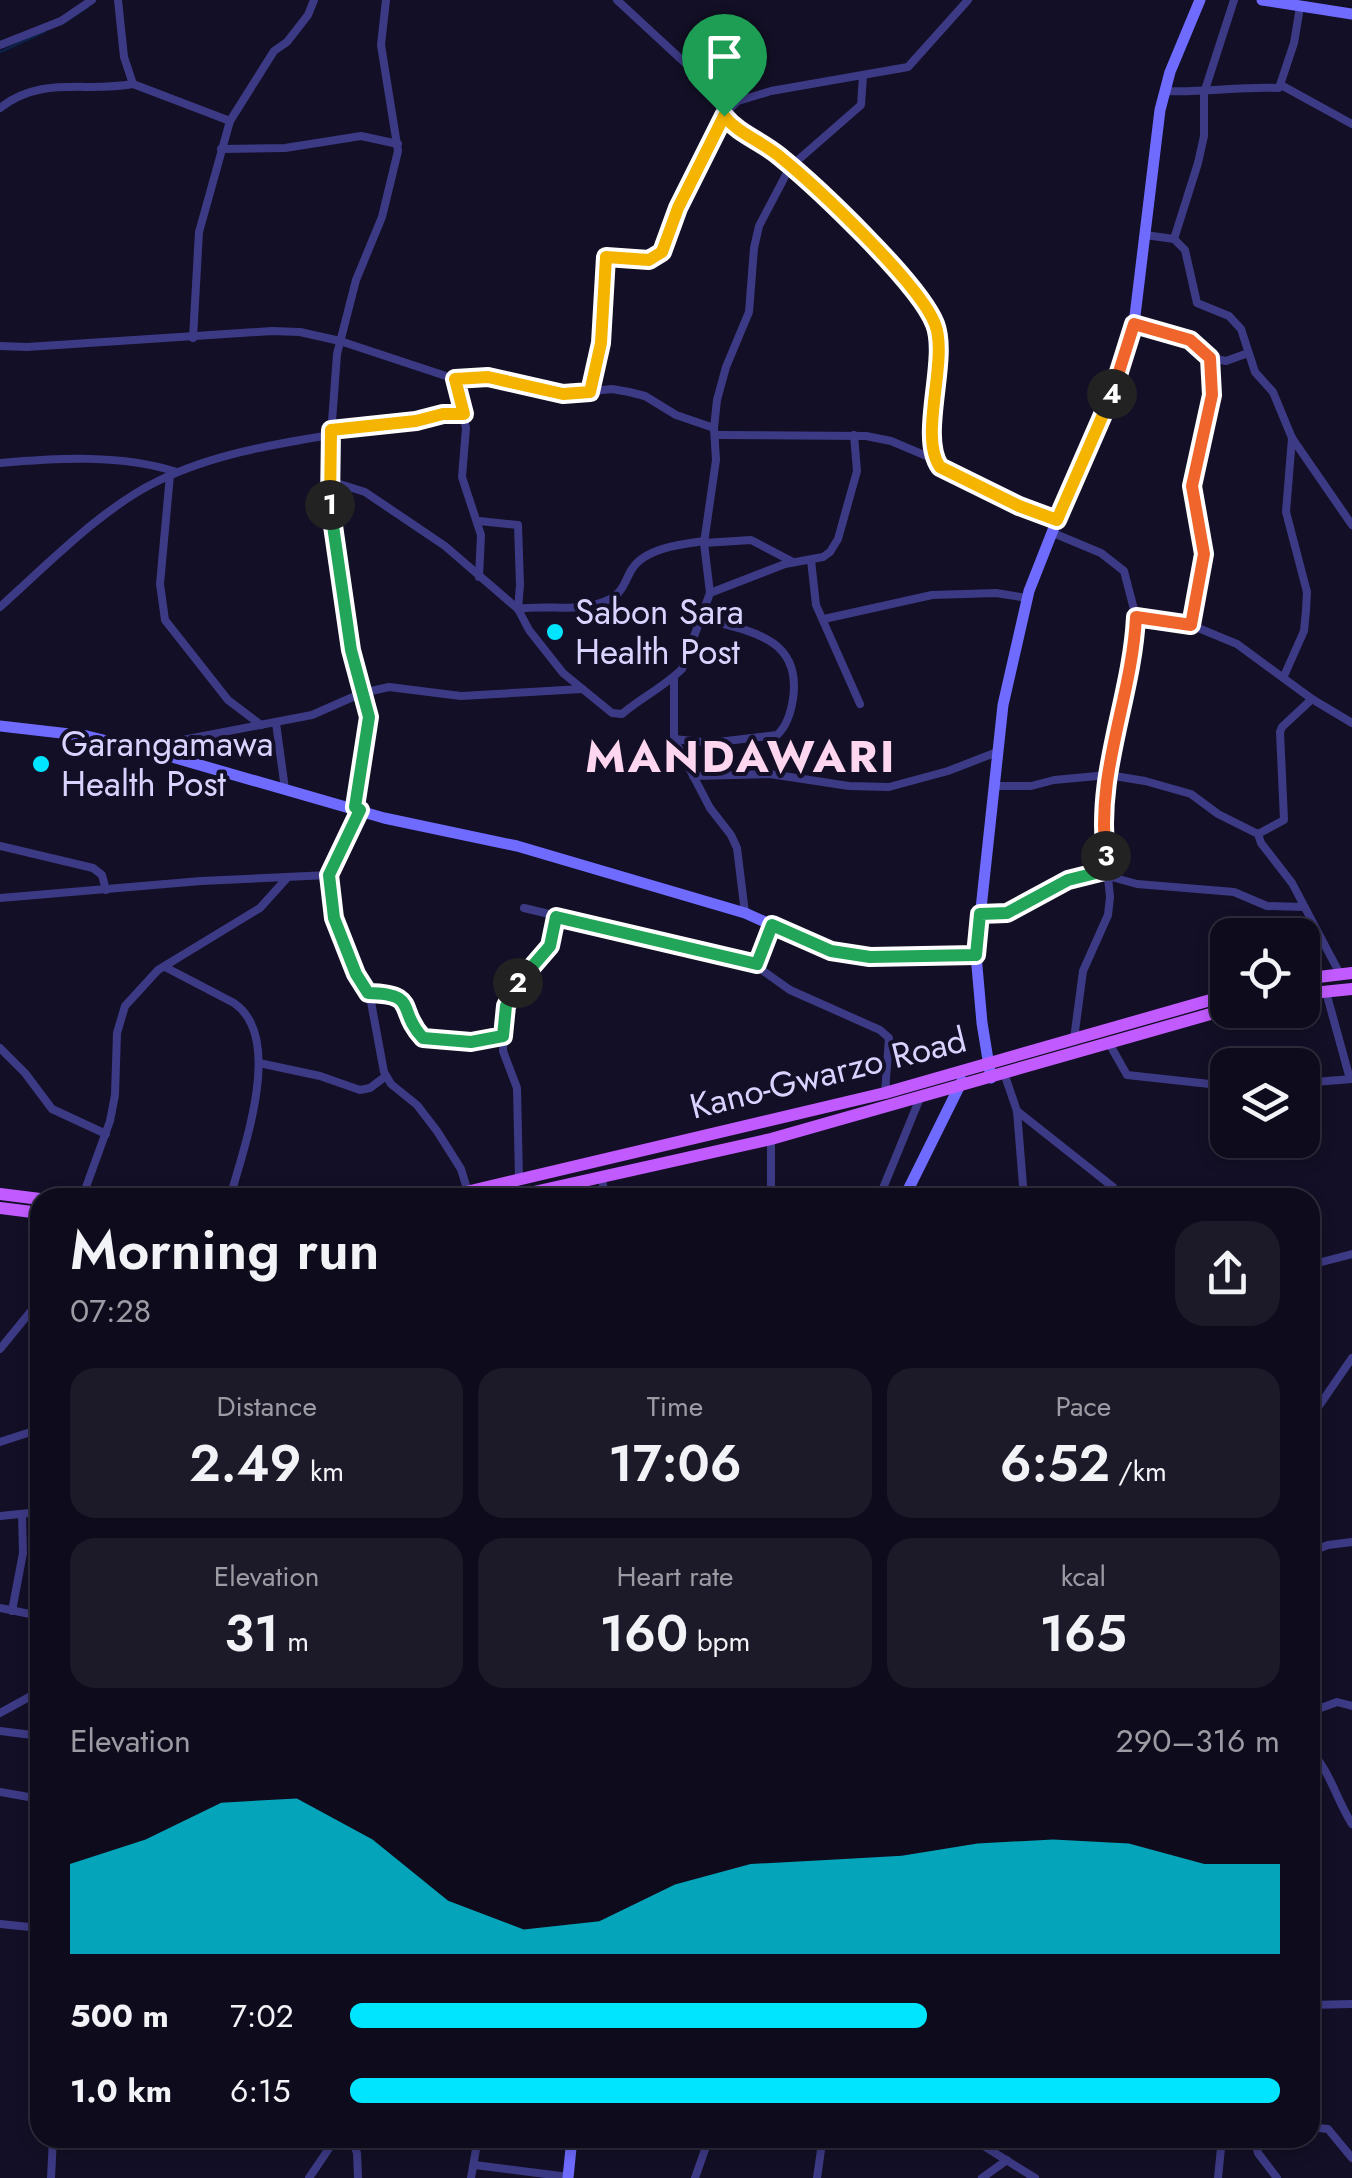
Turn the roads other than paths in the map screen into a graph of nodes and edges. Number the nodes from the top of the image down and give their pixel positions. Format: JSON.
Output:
{"nodes":[{"id":1,"x":92,"y":0,"type":"edge"},
{"id":2,"x":118,"y":0,"type":"edge"},
{"id":3,"x":314,"y":0,"type":"edge"},
{"id":4,"x":386,"y":0,"type":"edge"},
{"id":5,"x":617,"y":0,"type":"edge"},
{"id":6,"x":968,"y":0,"type":"edge"},
{"id":7,"x":1200,"y":0,"type":"edge"},
{"id":8,"x":1234,"y":0,"type":"edge"},
{"id":9,"x":1262,"y":0,"type":"edge"},
{"id":10,"x":1300,"y":7,"type":"junction"},
{"id":11,"x":1352,"y":14,"type":"edge"},
{"id":12,"x":0,"y":45,"type":"edge"},
{"id":13,"x":864,"y":76,"type":"junction"},
{"id":14,"x":132,"y":84,"type":"junction"},
{"id":15,"x":1281,"y":85,"type":"junction"},
{"id":16,"x":1165,"y":90,"type":"junction"},
{"id":17,"x":1204,"y":94,"type":"junction"},
{"id":18,"x":0,"y":108,"type":"edge"},
{"id":19,"x":724,"y":115,"type":"junction"},
{"id":20,"x":230,"y":120,"type":"junction"},
{"id":21,"x":1352,"y":124,"type":"edge"},
{"id":22,"x":398,"y":144,"type":"junction"},
{"id":23,"x":221,"y":149,"type":"junction"},
{"id":24,"x":790,"y":167,"type":"junction"},
{"id":25,"x":1146,"y":235,"type":"junction"},
{"id":26,"x":1174,"y":239,"type":"junction"},
{"id":27,"x":1134,"y":324,"type":"junction"},
{"id":28,"x":193,"y":338,"type":"junction"},
{"id":29,"x":340,"y":342,"type":"junction"},
{"id":30,"x":0,"y":346,"type":"edge"},
{"id":31,"x":1248,"y":353,"type":"junction"},
{"id":32,"x":1210,"y":358,"type":"junction"},
{"id":33,"x":455,"y":379,"type":"junction"},
{"id":34,"x":590,"y":392,"type":"junction"},
{"id":35,"x":464,"y":414,"type":"junction"},
{"id":36,"x":331,"y":432,"type":"junction"},
{"id":37,"x":715,"y":432,"type":"junction"},
{"id":38,"x":854,"y":435,"type":"junction"},
{"id":39,"x":1292,"y":438,"type":"junction"},
{"id":40,"x":936,"y":460,"type":"junction"},
{"id":41,"x":0,"y":463,"type":"edge"},
{"id":42,"x":174,"y":474,"type":"junction"},
{"id":43,"x":330,"y":481,"type":"junction"},
{"id":44,"x":479,"y":521,"type":"junction"},
{"id":45,"x":1055,"y":526,"type":"junction"},
{"id":46,"x":1352,"y":526,"type":"edge"},
{"id":47,"x":704,"y":542,"type":"junction"},
{"id":48,"x":810,"y":560,"type":"junction"},
{"id":49,"x":795,"y":562,"type":"junction"},
{"id":50,"x":480,"y":577,"type":"junction"},
{"id":51,"x":710,"y":593,"type":"junction"},
{"id":52,"x":1028,"y":598,"type":"junction"},
{"id":53,"x":0,"y":607,"type":"edge"},
{"id":54,"x":518,"y":608,"type":"junction"},
{"id":55,"x":1136,"y":617,"type":"junction"},
{"id":56,"x":703,"y":619,"type":"junction"},
{"id":57,"x":824,"y":619,"type":"junction"},
{"id":58,"x":1191,"y":625,"type":"junction"},
{"id":59,"x":1284,"y":676,"type":"junction"},
{"id":60,"x":674,"y":677,"type":"junction"},
{"id":61,"x":584,"y":689,"type":"junction"},
{"id":62,"x":362,"y":693,"type":"junction"},
{"id":63,"x":1312,"y":699,"type":"junction"},
{"id":64,"x":860,"y":704,"type":"dead end"},
{"id":65,"x":276,"y":722,"type":"junction"},
{"id":66,"x":1352,"y":723,"type":"edge"},
{"id":67,"x":0,"y":726,"type":"edge"},
{"id":68,"x":262,"y":726,"type":"junction"},
{"id":69,"x":674,"y":739,"type":"junction"},
{"id":70,"x":998,"y":752,"type":"junction"},
{"id":71,"x":172,"y":756,"type":"junction"},
{"id":72,"x":1108,"y":775,"type":"junction"},
{"id":73,"x":693,"y":776,"type":"junction"},
{"id":74,"x":994,"y":786,"type":"junction"},
{"id":75,"x":285,"y":789,"type":"junction"},
{"id":76,"x":357,"y":809,"type":"junction"},
{"id":77,"x":1258,"y":834,"type":"junction"},
{"id":78,"x":0,"y":846,"type":"edge"},
{"id":79,"x":1108,"y":873,"type":"junction"},
{"id":80,"x":329,"y":875,"type":"junction"},
{"id":81,"x":287,"y":878,"type":"junction"},
{"id":82,"x":106,"y":890,"type":"junction"},
{"id":83,"x":0,"y":898,"type":"edge"},
{"id":84,"x":1304,"y":907,"type":"junction"},
{"id":85,"x":524,"y":908,"type":"dead end"},
{"id":86,"x":746,"y":913,"type":"junction"},
{"id":87,"x":980,"y":914,"type":"junction"},
{"id":88,"x":556,"y":917,"type":"junction"},
{"id":89,"x":772,"y":925,"type":"junction"},
{"id":90,"x":976,"y":955,"type":"junction"},
{"id":91,"x":757,"y":964,"type":"junction"},
{"id":92,"x":165,"y":967,"type":"junction"},
{"id":93,"x":1346,"y":974,"type":"edge"},
{"id":94,"x":1320,"y":976,"type":"edge"},
{"id":95,"x":1352,"y":989,"type":"edge"},
{"id":96,"x":1326,"y":991,"type":"junction"},
{"id":97,"x":1320,"y":992,"type":"edge"},
{"id":98,"x":368,"y":993,"type":"junction"},
{"id":99,"x":1210,"y":1000,"type":"edge"},
{"id":100,"x":1210,"y":1014,"type":"edge"},
{"id":101,"x":503,"y":1036,"type":"junction"},
{"id":102,"x":1074,"y":1039,"type":"junction"},
{"id":103,"x":1110,"y":1044,"type":"junction"},
{"id":104,"x":0,"y":1048,"type":"edge"},
{"id":105,"x":259,"y":1063,"type":"junction"},
{"id":106,"x":962,"y":1071,"type":"junction"},
{"id":107,"x":995,"y":1072,"type":"junction"},
{"id":108,"x":386,"y":1076,"type":"junction"},
{"id":109,"x":1351,"y":1079,"type":"edge"},
{"id":110,"x":1320,"y":1082,"type":"edge"},
{"id":111,"x":1210,"y":1084,"type":"edge"},
{"id":112,"x":962,"y":1086,"type":"junction"},
{"id":113,"x":885,"y":1093,"type":"junction"},
{"id":114,"x":920,"y":1098,"type":"junction"},
{"id":115,"x":1016,"y":1111,"type":"junction"},
{"id":116,"x":106,"y":1134,"type":"junction"},
{"id":117,"x":771,"y":1139,"type":"junction"},
{"id":118,"x":689,"y":1140,"type":"junction"},
{"id":119,"x":694,"y":1158,"type":"junction"},
{"id":120,"x":602,"y":1178,"type":"junction"},
{"id":121,"x":520,"y":1180,"type":"junction"},
{"id":122,"x":86,"y":1188,"type":"edge"},
{"id":123,"x":233,"y":1188,"type":"edge"},
{"id":124,"x":467,"y":1188,"type":"edge"},
{"id":125,"x":485,"y":1188,"type":"edge"},
{"id":126,"x":555,"y":1188,"type":"edge"},
{"id":127,"x":604,"y":1188,"type":"edge"},
{"id":128,"x":771,"y":1188,"type":"edge"},
{"id":129,"x":883,"y":1188,"type":"edge"},
{"id":130,"x":909,"y":1188,"type":"edge"},
{"id":131,"x":1023,"y":1188,"type":"edge"},
{"id":132,"x":1114,"y":1188,"type":"edge"},
{"id":133,"x":0,"y":1194,"type":"edge"},
{"id":134,"x":30,"y":1198,"type":"edge"},
{"id":135,"x":0,"y":1208,"type":"edge"},
{"id":136,"x":30,"y":1212,"type":"edge"},
{"id":137,"x":1352,"y":1254,"type":"edge"},
{"id":138,"x":1320,"y":1262,"type":"edge"},
{"id":139,"x":30,"y":1310,"type":"edge"},
{"id":140,"x":4,"y":1335,"type":"edge"},
{"id":141,"x":0,"y":1349,"type":"edge"},
{"id":142,"x":1352,"y":1358,"type":"edge"},
{"id":143,"x":1320,"y":1404,"type":"edge"},
{"id":144,"x":30,"y":1432,"type":"edge"},
{"id":145,"x":0,"y":1442,"type":"edge"},
{"id":146,"x":30,"y":1513,"type":"edge"},
{"id":147,"x":22,"y":1514,"type":"junction"},
{"id":148,"x":0,"y":1516,"type":"edge"},
{"id":149,"x":1352,"y":1542,"type":"edge"},
{"id":150,"x":1320,"y":1548,"type":"edge"},
{"id":151,"x":0,"y":1608,"type":"edge"},
{"id":152,"x":12,"y":1611,"type":"junction"},
{"id":153,"x":30,"y":1614,"type":"edge"},
{"id":154,"x":30,"y":1696,"type":"edge"},
{"id":155,"x":1352,"y":1706,"type":"edge"},
{"id":156,"x":1320,"y":1708,"type":"edge"},
{"id":157,"x":0,"y":1712,"type":"edge"},
{"id":158,"x":0,"y":1730,"type":"edge"},
{"id":159,"x":30,"y":1734,"type":"edge"},
{"id":160,"x":1320,"y":1761,"type":"edge"},
{"id":161,"x":0,"y":1792,"type":"edge"},
{"id":162,"x":30,"y":1797,"type":"edge"},
{"id":163,"x":1352,"y":1824,"type":"edge"},
{"id":164,"x":0,"y":1924,"type":"edge"},
{"id":165,"x":30,"y":1927,"type":"edge"},
{"id":166,"x":1320,"y":2004,"type":"edge"},
{"id":167,"x":1352,"y":2004,"type":"edge"},
{"id":168,"x":1320,"y":2128,"type":"edge"},
{"id":169,"x":52,"y":2148,"type":"edge"},
{"id":170,"x":329,"y":2148,"type":"edge"},
{"id":171,"x":356,"y":2148,"type":"edge"},
{"id":172,"x":477,"y":2148,"type":"edge"},
{"id":173,"x":571,"y":2148,"type":"edge"},
{"id":174,"x":706,"y":2148,"type":"edge"},
{"id":175,"x":820,"y":2148,"type":"edge"},
{"id":176,"x":987,"y":2148,"type":"edge"},
{"id":177,"x":1221,"y":2148,"type":"edge"},
{"id":178,"x":1257,"y":2148,"type":"edge"},
{"id":179,"x":1352,"y":2158,"type":"edge"},
{"id":180,"x":1006,"y":2160,"type":"junction"},
{"id":181,"x":475,"y":2164,"type":"junction"},
{"id":182,"x":51,"y":2178,"type":"edge"},
{"id":183,"x":308,"y":2178,"type":"edge"},
{"id":184,"x":358,"y":2178,"type":"edge"},
{"id":185,"x":471,"y":2178,"type":"edge"},
{"id":186,"x":568,"y":2178,"type":"edge"},
{"id":187,"x":695,"y":2178,"type":"edge"},
{"id":188,"x":817,"y":2178,"type":"edge"},
{"id":189,"x":982,"y":2178,"type":"edge"},
{"id":190,"x":1035,"y":2178,"type":"edge"},
{"id":191,"x":1218,"y":2178,"type":"edge"},
{"id":192,"x":1277,"y":2178,"type":"edge"}],
"edges":[{"from":1,"to":12,"type":"street"},
{"from":2,"to":14,"type":"street"},
{"from":3,"to":20,"type":"street"},
{"from":4,"to":22,"type":"street"},
{"from":5,"to":19,"type":"street"},
{"from":6,"to":13,"type":"street"},
{"from":7,"to":16,"type":"street"},
{"from":8,"to":17,"type":"street"},
{"from":9,"to":10,"type":"street"},
{"from":10,"to":11,"type":"street"},
{"from":10,"to":15,"type":"street"},
{"from":13,"to":19,"type":"street"},
{"from":13,"to":24,"type":"street"},
{"from":14,"to":18,"type":"street"},
{"from":14,"to":20,"type":"street"},
{"from":15,"to":17,"type":"street"},
{"from":15,"to":21,"type":"street"},
{"from":16,"to":17,"type":"street"},
{"from":16,"to":25,"type":"street"},
{"from":17,"to":26,"type":"street"},
{"from":19,"to":24,"type":"street"},
{"from":19,"to":34,"type":"street"},
{"from":20,"to":23,"type":"street"},
{"from":22,"to":23,"type":"street"},
{"from":22,"to":29,"type":"street"},
{"from":23,"to":28,"type":"street"},
{"from":24,"to":37,"type":"street"},
{"from":24,"to":40,"type":"street"},
{"from":25,"to":26,"type":"street"},
{"from":25,"to":27,"type":"street"},
{"from":26,"to":31,"type":"street"},
{"from":27,"to":32,"type":"street"},
{"from":27,"to":45,"type":"street"},
{"from":28,"to":29,"type":"street"},
{"from":28,"to":30,"type":"street"},
{"from":29,"to":33,"type":"street"},
{"from":29,"to":36,"type":"street"},
{"from":31,"to":32,"type":"street"},
{"from":31,"to":39,"type":"street"},
{"from":32,"to":58,"type":"street"},
{"from":33,"to":34,"type":"street"},
{"from":33,"to":35,"type":"street"},
{"from":34,"to":37,"type":"street"},
{"from":35,"to":36,"type":"street"},
{"from":35,"to":44,"type":"street"},
{"from":36,"to":42,"type":"street"},
{"from":36,"to":43,"type":"street"},
{"from":37,"to":38,"type":"street"},
{"from":37,"to":47,"type":"street"},
{"from":38,"to":40,"type":"street"},
{"from":38,"to":48,"type":"street"},
{"from":39,"to":46,"type":"street"},
{"from":39,"to":59,"type":"street"},
{"from":40,"to":45,"type":"street"},
{"from":41,"to":42,"type":"street"},
{"from":42,"to":53,"type":"street"},
{"from":42,"to":68,"type":"street"},
{"from":43,"to":50,"type":"street"},
{"from":43,"to":62,"type":"street"},
{"from":44,"to":50,"type":"street"},
{"from":44,"to":54,"type":"street"},
{"from":45,"to":52,"type":"street"},
{"from":45,"to":55,"type":"street"},
{"from":47,"to":49,"type":"street"},
{"from":47,"to":51,"type":"street"},
{"from":47,"to":54,"type":"street"},
{"from":48,"to":49,"type":"street"},
{"from":48,"to":57,"type":"street"},
{"from":49,"to":51,"type":"street"},
{"from":50,"to":54,"type":"street"},
{"from":51,"to":56,"type":"street"},
{"from":52,"to":57,"type":"street"},
{"from":52,"to":70,"type":"street"},
{"from":54,"to":61,"type":"street"},
{"from":55,"to":58,"type":"street"},
{"from":55,"to":72,"type":"street"},
{"from":56,"to":60,"type":"street"},
{"from":56,"to":69,"type":"street"},
{"from":57,"to":64,"type":"street"},
{"from":58,"to":59,"type":"street"},
{"from":59,"to":63,"type":"street"},
{"from":60,"to":61,"type":"street"},
{"from":60,"to":69,"type":"street"},
{"from":61,"to":62,"type":"street"},
{"from":62,"to":65,"type":"street"},
{"from":62,"to":76,"type":"street"},
{"from":63,"to":66,"type":"street"},
{"from":63,"to":77,"type":"street"},
{"from":65,"to":68,"type":"street"},
{"from":65,"to":75,"type":"street"},
{"from":67,"to":71,"type":"street"},
{"from":68,"to":71,"type":"street"},
{"from":69,"to":73,"type":"street"},
{"from":70,"to":73,"type":"street"},
{"from":70,"to":74,"type":"street"},
{"from":71,"to":75,"type":"street"},
{"from":72,"to":74,"type":"street"},
{"from":72,"to":77,"type":"street"},
{"from":72,"to":79,"type":"street"},
{"from":73,"to":86,"type":"street"},
{"from":74,"to":87,"type":"street"},
{"from":75,"to":76,"type":"street"},
{"from":76,"to":80,"type":"street"},
{"from":76,"to":86,"type":"street"},
{"from":77,"to":84,"type":"street"},
{"from":78,"to":82,"type":"street"},
{"from":79,"to":84,"type":"street"},
{"from":79,"to":87,"type":"street"},
{"from":79,"to":102,"type":"street"},
{"from":80,"to":81,"type":"street"},
{"from":80,"to":98,"type":"street"},
{"from":81,"to":82,"type":"street"},
{"from":81,"to":92,"type":"street"},
{"from":82,"to":83,"type":"street"},
{"from":84,"to":93,"type":"street"},
{"from":85,"to":88,"type":"street"},
{"from":86,"to":89,"type":"street"},
{"from":87,"to":90,"type":"street"},
{"from":88,"to":91,"type":"street"},
{"from":88,"to":101,"type":"street"},
{"from":89,"to":90,"type":"street"},
{"from":89,"to":91,"type":"street"},
{"from":90,"to":107,"type":"street"},
{"from":91,"to":113,"type":"street"},
{"from":92,"to":105,"type":"street"},
{"from":92,"to":116,"type":"street"},
{"from":93,"to":94,"type":"main road"},
{"from":95,"to":96,"type":"main road"},
{"from":96,"to":97,"type":"main road"},
{"from":96,"to":109,"type":"street"},
{"from":98,"to":101,"type":"street"},
{"from":98,"to":108,"type":"street"},
{"from":99,"to":102,"type":"main road","name":"Kano-Gwarzo Road"},
{"from":100,"to":103,"type":"main road","name":"Kano-Gwarzo Road"},
{"from":101,"to":121,"type":"street"},
{"from":102,"to":107,"type":"main road","name":"Kano-Gwarzo Road"},
{"from":103,"to":107,"type":"main road","name":"Kano-Gwarzo Road"},
{"from":103,"to":111,"type":"street"},
{"from":104,"to":116,"type":"street"},
{"from":105,"to":108,"type":"street"},
{"from":105,"to":123,"type":"street"},
{"from":106,"to":107,"type":"main road","name":"Kano-Gwarzo Road"},
{"from":106,"to":112,"type":"street"},
{"from":106,"to":113,"type":"main road","name":"Kano-Gwarzo Road"},
{"from":107,"to":112,"type":"main road","name":"Kano-Gwarzo Road"},
{"from":107,"to":115,"type":"street"},
{"from":108,"to":124,"type":"street"},
{"from":109,"to":110,"type":"street"},
{"from":112,"to":114,"type":"main road","name":"Kano-Gwarzo Road"},
{"from":112,"to":130,"type":"street"},
{"from":113,"to":118,"type":"main road","name":"Kano-Gwarzo Road"},
{"from":114,"to":117,"type":"main road","name":"Kano-Gwarzo Road"},
{"from":114,"to":129,"type":"street"},
{"from":115,"to":131,"type":"street"},
{"from":115,"to":132,"type":"street"},
{"from":116,"to":122,"type":"street"},
{"from":117,"to":119,"type":"main road","name":"Kano-Gwarzo Road"},
{"from":117,"to":128,"type":"street"},
{"from":118,"to":119,"type":"main road"},
{"from":118,"to":121,"type":"main road","name":"Kano-Gwarzo Road"},
{"from":119,"to":120,"type":"main road","name":"Kano-Gwarzo Road"},
{"from":120,"to":126,"type":"main road","name":"Kano-Gwarzo Road"},
{"from":120,"to":127,"type":"street"},
{"from":121,"to":125,"type":"main road","name":"Kano-Gwarzo Road"},
{"from":133,"to":134,"type":"main road"},
{"from":135,"to":136,"type":"main road"},
{"from":137,"to":138,"type":"street"},
{"from":139,"to":140,"type":"street"},
{"from":140,"to":141,"type":"street"},
{"from":142,"to":143,"type":"street"},
{"from":144,"to":145,"type":"street"},
{"from":146,"to":147,"type":"street"},
{"from":147,"to":148,"type":"street"},
{"from":147,"to":152,"type":"street"},
{"from":149,"to":150,"type":"street"},
{"from":151,"to":152,"type":"street"},
{"from":152,"to":153,"type":"street"},
{"from":154,"to":157,"type":"street"},
{"from":155,"to":156,"type":"street"},
{"from":158,"to":159,"type":"street"},
{"from":160,"to":163,"type":"street"},
{"from":161,"to":162,"type":"street"},
{"from":164,"to":165,"type":"street"},
{"from":166,"to":167,"type":"street"},
{"from":168,"to":179,"type":"street"},
{"from":169,"to":182,"type":"street"},
{"from":170,"to":183,"type":"street"},
{"from":171,"to":184,"type":"street"},
{"from":172,"to":181,"type":"street"},
{"from":173,"to":186,"type":"street"},
{"from":174,"to":187,"type":"street"},
{"from":175,"to":188,"type":"street"},
{"from":176,"to":180,"type":"street"},
{"from":177,"to":191,"type":"street"},
{"from":178,"to":192,"type":"street"},
{"from":180,"to":189,"type":"street"},
{"from":180,"to":190,"type":"street"},
{"from":181,"to":185,"type":"street"},
{"from":181,"to":186,"type":"street"}]}
